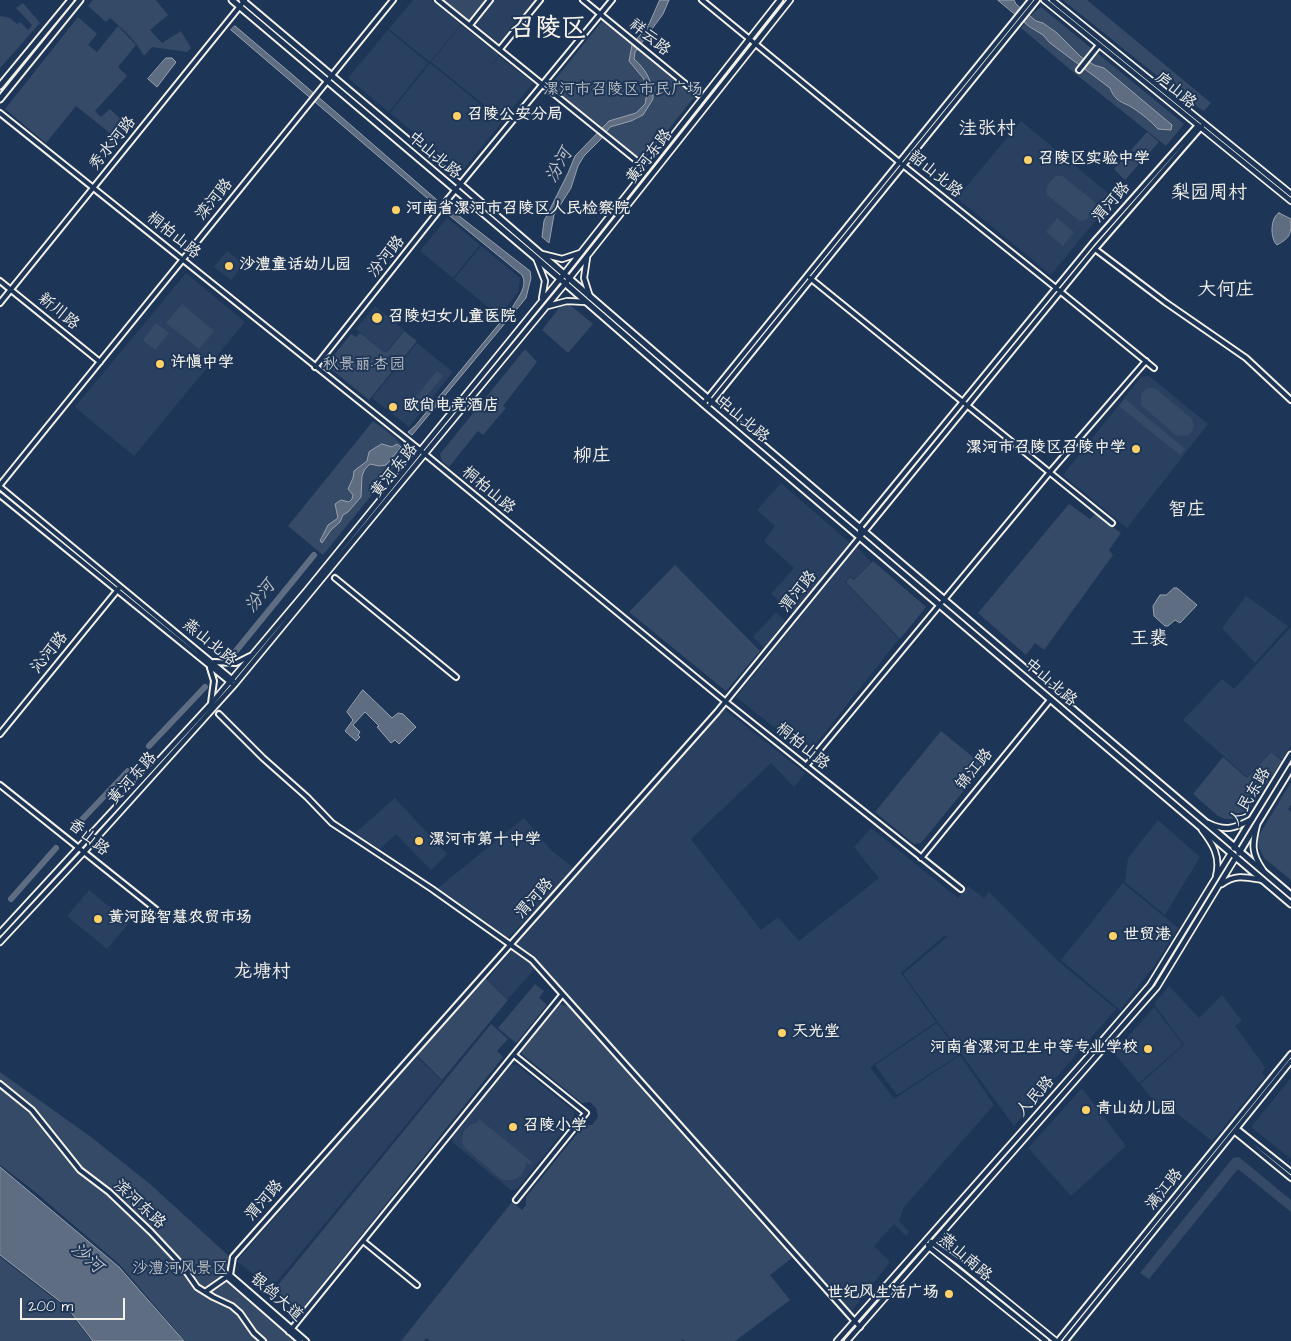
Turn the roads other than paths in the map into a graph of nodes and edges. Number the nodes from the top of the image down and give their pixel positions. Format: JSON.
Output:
{"nodes":[{"id":1,"x":71,"y":0,"type":"edge"},
{"id":2,"x":80,"y":0,"type":"edge"},
{"id":3,"x":232,"y":0,"type":"edge"},
{"id":4,"x":393,"y":0,"type":"edge"},
{"id":5,"x":438,"y":0,"type":"edge"},
{"id":6,"x":490,"y":0,"type":"edge"},
{"id":7,"x":540,"y":0,"type":"edge"},
{"id":8,"x":583,"y":0,"type":"edge"},
{"id":9,"x":612,"y":0,"type":"edge"},
{"id":10,"x":702,"y":0,"type":"edge"},
{"id":11,"x":780,"y":0,"type":"edge"},
{"id":12,"x":790,"y":0,"type":"edge"},
{"id":13,"x":1031,"y":0,"type":"edge"},
{"id":14,"x":1037,"y":0,"type":"edge"},
{"id":15,"x":1044,"y":0,"type":"edge"},
{"id":16,"x":1052,"y":0,"type":"edge"},
{"id":17,"x":243,"y":2,"type":"edge"},
{"id":18,"x":601,"y":14,"type":"junction"},
{"id":19,"x":470,"y":25,"type":"junction"},
{"id":20,"x":750,"y":38,"type":"junction"},
{"id":21,"x":756,"y":43,"type":"junction"},
{"id":22,"x":1099,"y":45,"type":"junction"},
{"id":23,"x":500,"y":49,"type":"junction"},
{"id":24,"x":1079,"y":70,"type":"dead end"},
{"id":25,"x":331,"y":76,"type":"junction"},
{"id":26,"x":327,"y":81,"type":"junction"},
{"id":27,"x":543,"y":85,"type":"junction"},
{"id":28,"x":0,"y":86,"type":"edge"},
{"id":29,"x":699,"y":95,"type":"dead end"},
{"id":30,"x":0,"y":99,"type":"edge"},
{"id":31,"x":0,"y":113,"type":"edge"},
{"id":32,"x":1204,"y":122,"type":"junction"},
{"id":33,"x":1199,"y":127,"type":"junction"},
{"id":34,"x":902,"y":165,"type":"junction"},
{"id":35,"x":647,"y":168,"type":"junction"},
{"id":36,"x":460,"y":185,"type":"junction"},
{"id":37,"x":93,"y":188,"type":"junction"},
{"id":38,"x":456,"y":191,"type":"junction"},
{"id":39,"x":1291,"y":194,"type":"edge"},
{"id":40,"x":1291,"y":201,"type":"edge"},
{"id":41,"x":1093,"y":247,"type":"junction"},
{"id":42,"x":581,"y":253,"type":"junction"},
{"id":43,"x":537,"y":255,"type":"junction"},
{"id":44,"x":587,"y":257,"type":"junction"},
{"id":45,"x":183,"y":260,"type":"junction"},
{"id":46,"x":564,"y":274,"type":"junction"},
{"id":47,"x":810,"y":278,"type":"junction"},
{"id":48,"x":569,"y":279,"type":"junction"},
{"id":49,"x":560,"y":280,"type":"junction"},
{"id":50,"x":0,"y":281,"type":"edge"},
{"id":51,"x":565,"y":284,"type":"junction"},
{"id":52,"x":1058,"y":289,"type":"junction"},
{"id":53,"x":11,"y":290,"type":"junction"},
{"id":54,"x":591,"y":298,"type":"junction"},
{"id":55,"x":542,"y":301,"type":"junction"},
{"id":56,"x":586,"y":302,"type":"junction"},
{"id":57,"x":0,"y":303,"type":"edge"},
{"id":58,"x":546,"y":306,"type":"junction"},
{"id":59,"x":100,"y":362,"type":"junction"},
{"id":60,"x":1146,"y":362,"type":"junction"},
{"id":61,"x":315,"y":367,"type":"junction"},
{"id":62,"x":1154,"y":368,"type":"dead end"},
{"id":63,"x":710,"y":400,"type":"junction"},
{"id":64,"x":1291,"y":400,"type":"edge"},
{"id":65,"x":965,"y":404,"type":"junction"},
{"id":66,"x":705,"y":406,"type":"junction"},
{"id":67,"x":420,"y":450,"type":"junction"},
{"id":68,"x":425,"y":455,"type":"junction"},
{"id":69,"x":906,"y":471,"type":"junction"},
{"id":70,"x":1050,"y":472,"type":"junction"},
{"id":71,"x":910,"y":475,"type":"junction"},
{"id":72,"x":0,"y":486,"type":"edge"},
{"id":73,"x":0,"y":495,"type":"edge"},
{"id":74,"x":1112,"y":523,"type":"dead end"},
{"id":75,"x":862,"y":529,"type":"junction"},
{"id":76,"x":860,"y":537,"type":"junction"},
{"id":77,"x":335,"y":578,"type":"dead end"},
{"id":78,"x":120,"y":587,"type":"junction"},
{"id":79,"x":116,"y":592,"type":"junction"},
{"id":80,"x":944,"y":600,"type":"junction"},
{"id":81,"x":940,"y":604,"type":"junction"},
{"id":82,"x":252,"y":655,"type":"junction"},
{"id":83,"x":213,"y":662,"type":"junction"},
{"id":84,"x":209,"y":666,"type":"junction"},
{"id":85,"x":456,"y":677,"type":"dead end"},
{"id":86,"x":231,"y":681,"type":"junction"},
{"id":87,"x":235,"y":684,"type":"junction"},
{"id":88,"x":1050,"y":700,"type":"junction"},
{"id":89,"x":726,"y":702,"type":"junction"},
{"id":90,"x":211,"y":704,"type":"junction"},
{"id":91,"x":219,"y":714,"type":"dead end"},
{"id":92,"x":0,"y":734,"type":"edge"},
{"id":93,"x":1291,"y":755,"type":"edge"},
{"id":94,"x":806,"y":766,"type":"junction"},
{"id":95,"x":1291,"y":768,"type":"edge"},
{"id":96,"x":0,"y":784,"type":"edge"},
{"id":97,"x":1253,"y":818,"type":"junction"},
{"id":98,"x":1202,"y":819,"type":"junction"},
{"id":99,"x":1258,"y":822,"type":"junction"},
{"id":100,"x":1196,"y":824,"type":"junction"},
{"id":101,"x":78,"y":847,"type":"junction"},
{"id":102,"x":1235,"y":847,"type":"junction"},
{"id":103,"x":1240,"y":851,"type":"junction"},
{"id":104,"x":84,"y":852,"type":"junction"},
{"id":105,"x":1231,"y":853,"type":"junction"},
{"id":106,"x":1236,"y":857,"type":"junction"},
{"id":107,"x":921,"y":858,"type":"junction"},
{"id":108,"x":1267,"y":875,"type":"junction"},
{"id":109,"x":1263,"y":880,"type":"junction"},
{"id":110,"x":1214,"y":882,"type":"junction"},
{"id":111,"x":1219,"y":886,"type":"junction"},
{"id":112,"x":961,"y":889,"type":"dead end"},
{"id":113,"x":1291,"y":895,"type":"edge"},
{"id":114,"x":1291,"y":904,"type":"edge"},
{"id":115,"x":159,"y":912,"type":"dead end"},
{"id":116,"x":0,"y":933,"type":"edge"},
{"id":117,"x":0,"y":942,"type":"edge"},
{"id":118,"x":510,"y":945,"type":"junction"},
{"id":119,"x":562,"y":995,"type":"junction"},
{"id":120,"x":1291,"y":1054,"type":"edge"},
{"id":121,"x":514,"y":1056,"type":"junction"},
{"id":122,"x":1291,"y":1061,"type":"edge"},
{"id":123,"x":0,"y":1084,"type":"edge"},
{"id":124,"x":1235,"y":1130,"type":"junction"},
{"id":125,"x":1291,"y":1172,"type":"edge"},
{"id":126,"x":1291,"y":1178,"type":"edge"},
{"id":127,"x":516,"y":1200,"type":"dead end"},
{"id":128,"x":363,"y":1241,"type":"junction"},
{"id":129,"x":927,"y":1241,"type":"junction"},
{"id":130,"x":933,"y":1242,"type":"junction"},
{"id":131,"x":929,"y":1247,"type":"junction"},
{"id":132,"x":229,"y":1276,"type":"junction"},
{"id":133,"x":417,"y":1285,"type":"dead end"},
{"id":134,"x":205,"y":1292,"type":"junction"},
{"id":135,"x":1007,"y":1301,"type":"junction"},
{"id":136,"x":1003,"y":1306,"type":"junction"},
{"id":137,"x":855,"y":1321,"type":"junction"},
{"id":138,"x":860,"y":1327,"type":"junction"},
{"id":139,"x":290,"y":1330,"type":"junction"},
{"id":140,"x":263,"y":1341,"type":"edge"},
{"id":141,"x":300,"y":1341,"type":"edge"},
{"id":142,"x":306,"y":1341,"type":"edge"},
{"id":143,"x":837,"y":1341,"type":"edge"},
{"id":144,"x":847,"y":1341,"type":"edge"},
{"id":145,"x":1046,"y":1341,"type":"edge"},
{"id":146,"x":1057,"y":1341,"type":"edge"},
{"id":147,"x":1065,"y":1341,"type":"edge"}],
"edges":[{"from":1,"to":28,"type":"main road"},
{"from":2,"to":30,"type":"main road"},
{"from":3,"to":17,"type":"main road","name":"中山北路"},
{"from":4,"to":25,"type":"street","name":"滦河路"},
{"from":5,"to":19,"type":"street"},
{"from":6,"to":19,"type":"street"},
{"from":7,"to":23,"type":"street"},
{"from":8,"to":18,"type":"street","name":"祥云路"},
{"from":9,"to":18,"type":"street","name":"汾河路"},
{"from":10,"to":20,"type":"street","name":"韶山北路"},
{"from":11,"to":20,"type":"main road","name":"黄河东路"},
{"from":12,"to":21,"type":"main road","name":"黄河东路"},
{"from":13,"to":34,"type":"street"},
{"from":14,"to":34,"type":"street"},
{"from":15,"to":22,"type":"main road","name":"庐山路"},
{"from":16,"to":32,"type":"main road","name":"庐山路"},
{"from":17,"to":25,"type":"main road","name":"中山北路"},
{"from":17,"to":26,"type":"main road","name":"中山北路"},
{"from":17,"to":37,"type":"street","name":"秀水河路"},
{"from":18,"to":27,"type":"street","name":"汾河路"},
{"from":18,"to":29,"type":"street","name":"祥云路"},
{"from":19,"to":23,"type":"street"},
{"from":20,"to":21,"type":"street","name":"韶山北路"},
{"from":20,"to":35,"type":"main road","name":"黄河东路"},
{"from":21,"to":34,"type":"street","name":"韶山北路"},
{"from":21,"to":44,"type":"main road","name":"黄河东路"},
{"from":22,"to":24,"type":"street"},
{"from":22,"to":33,"type":"main road","name":"庐山路"},
{"from":23,"to":27,"type":"street"},
{"from":25,"to":26,"type":"street","name":"滦河路"},
{"from":25,"to":36,"type":"main road","name":"中山北路"},
{"from":26,"to":38,"type":"main road","name":"中山北路"},
{"from":26,"to":45,"type":"street","name":"滦河路"},
{"from":27,"to":35,"type":"street"},
{"from":27,"to":36,"type":"street","name":"汾河路"},
{"from":31,"to":37,"type":"street","name":"桐柏山路"},
{"from":32,"to":33,"type":"street","name":"渭河路"},
{"from":32,"to":39,"type":"main road","name":"庐山路"},
{"from":33,"to":40,"type":"main road","name":"庐山路"},
{"from":33,"to":41,"type":"street","name":"渭河路"},
{"from":34,"to":47,"type":"street"},
{"from":34,"to":52,"type":"street","name":"韶山北路"},
{"from":35,"to":42,"type":"main road","name":"黄河东路"},
{"from":36,"to":38,"type":"street","name":"汾河路"},
{"from":36,"to":43,"type":"main road","name":"中山北路"},
{"from":37,"to":45,"type":"street","name":"桐柏山路"},
{"from":37,"to":53,"type":"street","name":"秀水河路"},
{"from":38,"to":43,"type":"main road","name":"中山北路"},
{"from":38,"to":61,"type":"street","name":"汾河路"},
{"from":41,"to":52,"type":"street","name":"渭河路"},
{"from":41,"to":64,"type":"street"},
{"from":42,"to":43,"type":"main road"},
{"from":42,"to":46,"type":"main road","name":"黄河东路"},
{"from":43,"to":46,"type":"main road","name":"中山北路"},
{"from":43,"to":49,"type":"main road","name":"中山北路"},
{"from":43,"to":55,"type":"main road"},
{"from":44,"to":48,"type":"main road","name":"黄河东路"},
{"from":44,"to":54,"type":"main road"},
{"from":45,"to":59,"type":"street","name":"滦河路"},
{"from":45,"to":61,"type":"street","name":"桐柏山路"},
{"from":46,"to":48,"type":"main road","name":"中山北路"},
{"from":46,"to":49,"type":"main road","name":"黄河东路"},
{"from":47,"to":63,"type":"street"},
{"from":47,"to":65,"type":"street"},
{"from":48,"to":51,"type":"main road","name":"黄河东路"},
{"from":48,"to":54,"type":"main road","name":"中山北路"},
{"from":49,"to":51,"type":"main road","name":"中山北路"},
{"from":49,"to":55,"type":"main road","name":"黄河东路"},
{"from":50,"to":53,"type":"street","name":"新川路"},
{"from":51,"to":56,"type":"main road","name":"中山北路"},
{"from":51,"to":58,"type":"main road","name":"黄河东路"},
{"from":52,"to":60,"type":"street","name":"韶山北路"},
{"from":52,"to":65,"type":"street","name":"渭河路"},
{"from":53,"to":57,"type":"street","name":"秀水河路"},
{"from":53,"to":59,"type":"street","name":"新川路"},
{"from":54,"to":63,"type":"main road","name":"中山北路"},
{"from":55,"to":67,"type":"main road","name":"黄河东路"},
{"from":56,"to":58,"type":"main road"},
{"from":56,"to":66,"type":"main road","name":"中山北路"},
{"from":58,"to":68,"type":"main road","name":"黄河东路"},
{"from":59,"to":72,"type":"street","name":"滦河路"},
{"from":60,"to":62,"type":"street","name":"韶山北路"},
{"from":60,"to":70,"type":"street"},
{"from":61,"to":67,"type":"street","name":"桐柏山路"},
{"from":63,"to":66,"type":"street"},
{"from":63,"to":75,"type":"main road","name":"中山北路"},
{"from":65,"to":69,"type":"street","name":"渭河路"},
{"from":65,"to":70,"type":"street"},
{"from":65,"to":71,"type":"street","name":"渭河路"},
{"from":66,"to":76,"type":"main road","name":"中山北路"},
{"from":67,"to":68,"type":"street","name":"桐柏山路"},
{"from":67,"to":82,"type":"main road","name":"黄河东路"},
{"from":68,"to":87,"type":"main road","name":"黄河东路"},
{"from":68,"to":89,"type":"street","name":"桐柏山路"},
{"from":69,"to":71,"type":"street"},
{"from":69,"to":75,"type":"street","name":"渭河路"},
{"from":70,"to":74,"type":"street"},
{"from":70,"to":80,"type":"street"},
{"from":71,"to":75,"type":"street","name":"渭河路"},
{"from":72,"to":78,"type":"street","name":"燕山北路"},
{"from":73,"to":79,"type":"street","name":"燕山北路"},
{"from":75,"to":76,"type":"street","name":"渭河路"},
{"from":75,"to":80,"type":"main road","name":"中山北路"},
{"from":76,"to":81,"type":"main road","name":"中山北路"},
{"from":76,"to":89,"type":"street","name":"渭河路"},
{"from":77,"to":85,"type":"street"},
{"from":78,"to":79,"type":"street","name":"沁河路"},
{"from":78,"to":83,"type":"street","name":"燕山北路"},
{"from":79,"to":84,"type":"street","name":"燕山北路"},
{"from":79,"to":92,"type":"street","name":"沁河路"},
{"from":80,"to":81,"type":"street"},
{"from":80,"to":98,"type":"main road","name":"中山北路"},
{"from":81,"to":88,"type":"main road","name":"中山北路"},
{"from":81,"to":94,"type":"street"},
{"from":82,"to":83,"type":"street"},
{"from":82,"to":86,"type":"main road","name":"黄河东路"},
{"from":83,"to":86,"type":"street","name":"燕山北路"},
{"from":84,"to":86,"type":"street","name":"燕山北路"},
{"from":84,"to":90,"type":"street"},
{"from":86,"to":87,"type":"street","name":"燕山北路"},
{"from":86,"to":90,"type":"main road","name":"黄河东路"},
{"from":87,"to":104,"type":"main road","name":"黄河东路"},
{"from":88,"to":100,"type":"main road","name":"中山北路"},
{"from":88,"to":107,"type":"street","name":"锦江路"},
{"from":89,"to":94,"type":"street","name":"桐柏山路"},
{"from":89,"to":118,"type":"street","name":"渭河路"},
{"from":90,"to":101,"type":"main road","name":"黄河东路"},
{"from":91,"to":118,"type":"street"},
{"from":93,"to":97,"type":"main road","name":"人民东路"},
{"from":94,"to":107,"type":"street","name":"桐柏山路"},
{"from":95,"to":99,"type":"main road","name":"人民东路"},
{"from":96,"to":101,"type":"street","name":"香山路"},
{"from":97,"to":98,"type":"main road"},
{"from":97,"to":102,"type":"main road","name":"人民东路"},
{"from":98,"to":102,"type":"main road","name":"中山北路"},
{"from":99,"to":103,"type":"main road","name":"人民东路"},
{"from":99,"to":108,"type":"main road"},
{"from":100,"to":105,"type":"main road","name":"中山北路"},
{"from":100,"to":110,"type":"main road"},
{"from":101,"to":104,"type":"street","name":"香山路"},
{"from":101,"to":116,"type":"main road","name":"黄河东路"},
{"from":102,"to":103,"type":"main road","name":"中山北路"},
{"from":102,"to":105,"type":"main road","name":"人民东路"},
{"from":103,"to":106,"type":"main road","name":"人民东路"},
{"from":103,"to":108,"type":"main road","name":"中山北路"},
{"from":104,"to":115,"type":"street","name":"香山路"},
{"from":104,"to":117,"type":"main road","name":"黄河东路"},
{"from":105,"to":106,"type":"main road","name":"中山北路"},
{"from":105,"to":110,"type":"main road","name":"人民路"},
{"from":106,"to":109,"type":"main road","name":"中山北路"},
{"from":106,"to":111,"type":"main road","name":"人民路"},
{"from":107,"to":112,"type":"street","name":"桐柏山路"},
{"from":108,"to":113,"type":"main road","name":"中山北路"},
{"from":109,"to":111,"type":"main road"},
{"from":109,"to":114,"type":"main road","name":"中山北路"},
{"from":110,"to":129,"type":"main road","name":"人民路"},
{"from":111,"to":130,"type":"main road","name":"人民路"},
{"from":118,"to":119,"type":"street"},
{"from":118,"to":132,"type":"street","name":"渭河路"},
{"from":119,"to":121,"type":"street"},
{"from":119,"to":137,"type":"street"},
{"from":120,"to":124,"type":"street","name":"漓江路"},
{"from":121,"to":127,"type":"street"},
{"from":121,"to":128,"type":"street"},
{"from":122,"to":124,"type":"street","name":"漓江路"},
{"from":123,"to":134,"type":"street","name":"滨河东路"},
{"from":124,"to":125,"type":"street"},
{"from":124,"to":126,"type":"street"},
{"from":124,"to":146,"type":"street","name":"漓江路"},
{"from":124,"to":147,"type":"street","name":"漓江路"},
{"from":128,"to":133,"type":"street"},
{"from":128,"to":139,"type":"street"},
{"from":129,"to":130,"type":"main road","name":"燕山南路"},
{"from":129,"to":131,"type":"main road","name":"燕山南路"},
{"from":129,"to":137,"type":"main road","name":"人民路"},
{"from":130,"to":131,"type":"main road","name":"人民路"},
{"from":130,"to":135,"type":"main road","name":"燕山南路"},
{"from":131,"to":136,"type":"main road","name":"燕山南路"},
{"from":131,"to":138,"type":"main road","name":"人民路"},
{"from":132,"to":134,"type":"street"},
{"from":132,"to":139,"type":"street","name":"银鸽大道"},
{"from":134,"to":140,"type":"street","name":"滨河东路"},
{"from":135,"to":136,"type":"main road"},
{"from":135,"to":146,"type":"main road","name":"燕山南路"},
{"from":136,"to":145,"type":"main road","name":"燕山南路"},
{"from":137,"to":138,"type":"street"},
{"from":137,"to":143,"type":"main road","name":"人民路"},
{"from":138,"to":144,"type":"main road","name":"人民路"},
{"from":139,"to":141,"type":"street","name":"银鸽大道"},
{"from":139,"to":142,"type":"street","name":"银鸽大道"}]}
